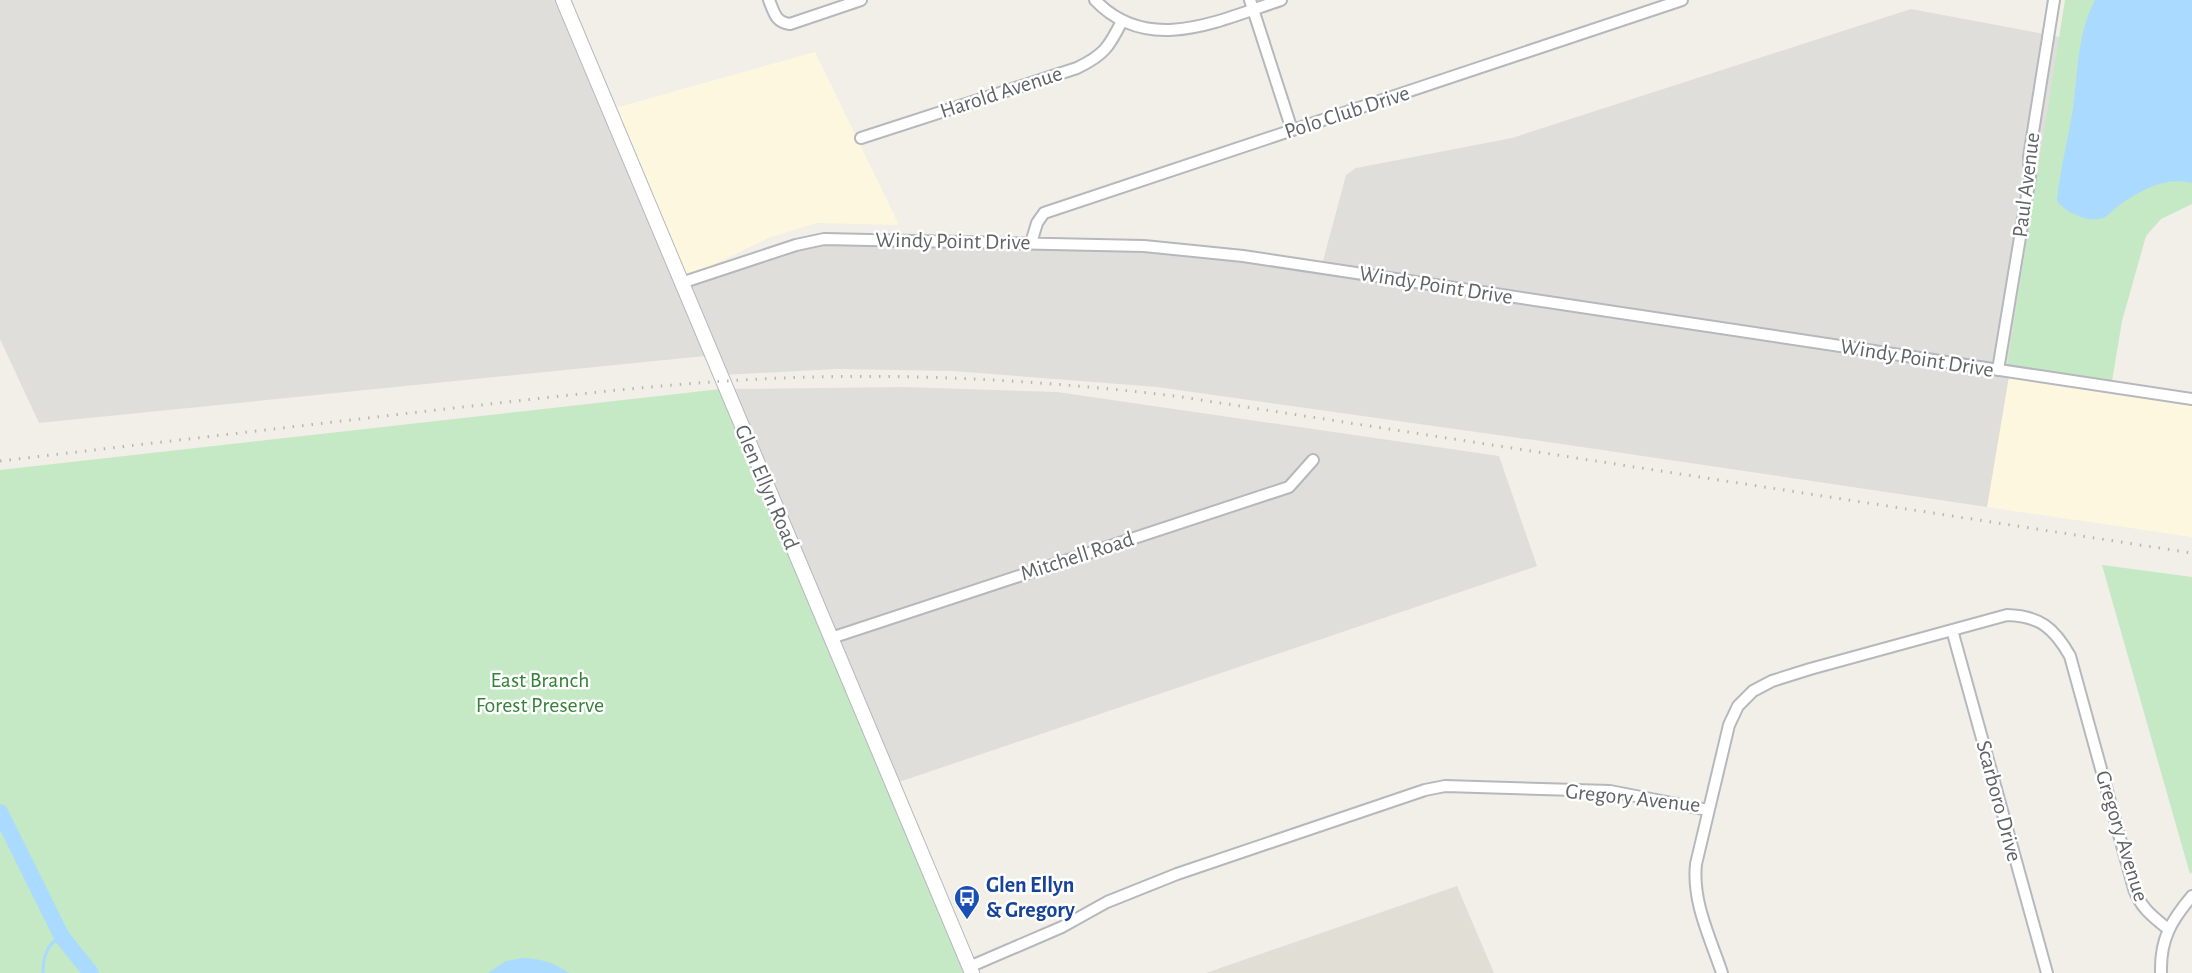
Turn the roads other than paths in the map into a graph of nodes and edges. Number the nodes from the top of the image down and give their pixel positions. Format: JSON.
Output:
{"nodes":[{"id":1,"x":563,"y":0,"type":"edge"},
{"id":2,"x":769,"y":0,"type":"edge"},
{"id":3,"x":861,"y":0,"type":"edge"},
{"id":4,"x":1095,"y":0,"type":"edge"},
{"id":5,"x":1281,"y":0,"type":"edge"},
{"id":6,"x":1682,"y":0,"type":"edge"},
{"id":7,"x":2054,"y":0,"type":"edge"},
{"id":8,"x":1251,"y":5,"type":"edge"},
{"id":9,"x":1122,"y":21,"type":"junction"},
{"id":10,"x":1292,"y":130,"type":"junction"},
{"id":11,"x":861,"y":138,"type":"dead end"},
{"id":12,"x":1031,"y":243,"type":"junction"},
{"id":13,"x":681,"y":283,"type":"junction"},
{"id":14,"x":1998,"y":370,"type":"junction"},
{"id":15,"x":2192,"y":399,"type":"edge"},
{"id":16,"x":1313,"y":460,"type":"dead end"},
{"id":17,"x":1952,"y":630,"type":"junction"},
{"id":18,"x":831,"y":638,"type":"junction"},
{"id":19,"x":1708,"y":810,"type":"junction"},
{"id":20,"x":2192,"y":896,"type":"edge"},
{"id":21,"x":2168,"y":929,"type":"junction"},
{"id":22,"x":970,"y":970,"type":"edge"},
{"id":23,"x":1722,"y":973,"type":"edge"},
{"id":24,"x":2047,"y":973,"type":"edge"},
{"id":25,"x":2161,"y":973,"type":"edge"}],
"edges":[{"from":1,"to":13,"type":"street","name":"Glen Ellyn Road"},
{"from":2,"to":3,"type":"street"},
{"from":4,"to":9,"type":"street"},
{"from":5,"to":8,"type":"street"},
{"from":6,"to":10,"type":"street","name":"Polo Club Drive"},
{"from":7,"to":14,"type":"street","name":"Paul Avenue"},
{"from":8,"to":9,"type":"street"},
{"from":8,"to":10,"type":"street"},
{"from":9,"to":11,"type":"street","name":"Harold Avenue"},
{"from":10,"to":12,"type":"street","name":"Polo Club Drive"},
{"from":12,"to":13,"type":"street","name":"Windy Point Drive"},
{"from":12,"to":14,"type":"street","name":"Windy Point Drive"},
{"from":13,"to":18,"type":"street","name":"Glen Ellyn Road"},
{"from":14,"to":15,"type":"street","name":"Windy Point Drive"},
{"from":16,"to":18,"type":"street","name":"Mitchell Road"},
{"from":17,"to":19,"type":"street","name":"Gregory Avenue"},
{"from":17,"to":21,"type":"street","name":"Gregory Avenue"},
{"from":17,"to":24,"type":"street","name":"Scarboro Drive"},
{"from":18,"to":22,"type":"street","name":"Glen Ellyn Road"},
{"from":19,"to":22,"type":"street","name":"Gregory Avenue"},
{"from":19,"to":23,"type":"street"},
{"from":20,"to":21,"type":"street"},
{"from":21,"to":25,"type":"street"}]}
